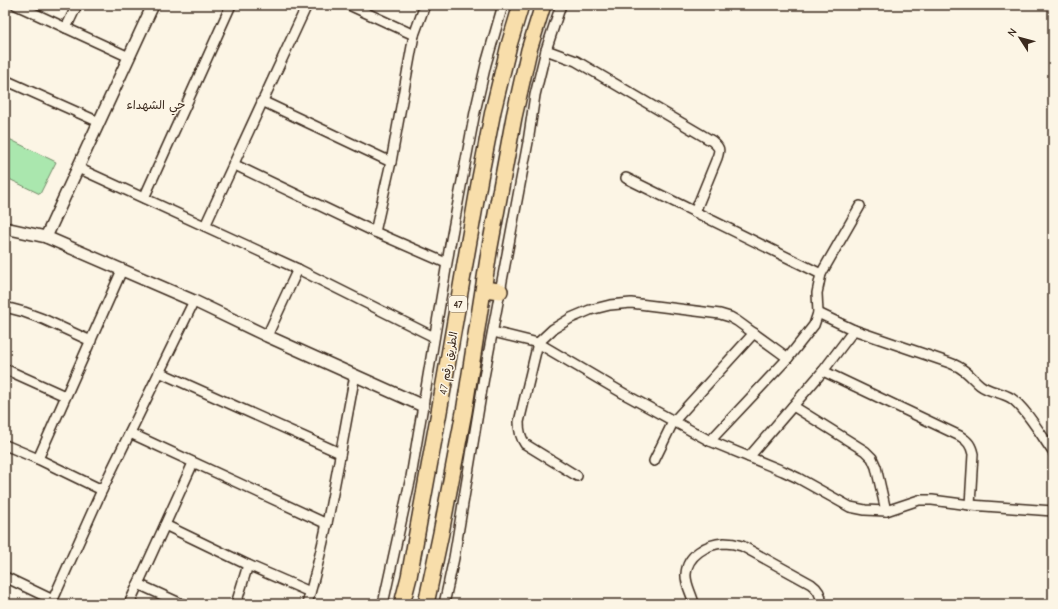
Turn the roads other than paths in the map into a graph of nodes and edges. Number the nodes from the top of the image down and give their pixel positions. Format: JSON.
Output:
{"nodes":[{"id":1,"x":16,"y":5,"type":"edge"},
{"id":2,"x":77,"y":5,"type":"edge"},
{"id":3,"x":153,"y":5,"type":"edge"},
{"id":4,"x":231,"y":5,"type":"edge"},
{"id":5,"x":307,"y":5,"type":"edge"},
{"id":6,"x":349,"y":5,"type":"edge"},
{"id":7,"x":425,"y":5,"type":"edge"},
{"id":8,"x":502,"y":5,"type":"edge"},
{"id":9,"x":521,"y":5,"type":"edge"},
{"id":10,"x":543,"y":5,"type":"edge"},
{"id":11,"x":561,"y":5,"type":"edge"},
{"id":12,"x":66,"y":28,"type":"junction"},
{"id":13,"x":414,"y":35,"type":"junction"},
{"id":14,"x":509,"y":45,"type":"junction"},
{"id":15,"x":529,"y":50,"type":"junction"},
{"id":16,"x":546,"y":50,"type":"junction"},
{"id":17,"x":129,"y":57,"type":"junction"},
{"id":18,"x":5,"y":80,"type":"edge"},
{"id":19,"x":262,"y":101,"type":"junction"},
{"id":20,"x":99,"y":122,"type":"junction"},
{"id":21,"x":391,"y":162,"type":"junction"},
{"id":22,"x":233,"y":164,"type":"junction"},
{"id":23,"x":78,"y":168,"type":"junction"},
{"id":24,"x":626,"y":178,"type":"dead end"},
{"id":25,"x":144,"y":198,"type":"junction"},
{"id":26,"x":860,"y":206,"type":"dead end"},
{"id":27,"x":695,"y":212,"type":"junction"},
{"id":28,"x":205,"y":226,"type":"junction"},
{"id":29,"x":5,"y":228,"type":"edge"},
{"id":30,"x":375,"y":232,"type":"junction"},
{"id":31,"x":46,"y":237,"type":"junction"},
{"id":32,"x":446,"y":263,"type":"junction"},
{"id":33,"x":298,"y":269,"type":"junction"},
{"id":34,"x":122,"y":270,"type":"junction"},
{"id":35,"x":821,"y":274,"type":"junction"},
{"id":36,"x":484,"y":288,"type":"junction"},
{"id":37,"x":500,"y":292,"type":"junction"},
{"id":38,"x":194,"y":301,"type":"junction"},
{"id":39,"x":5,"y":306,"type":"edge"},
{"id":40,"x":818,"y":313,"type":"junction"},
{"id":41,"x":854,"y":330,"type":"junction"},
{"id":42,"x":493,"y":332,"type":"junction"},
{"id":43,"x":754,"y":333,"type":"junction"},
{"id":44,"x":267,"y":336,"type":"junction"},
{"id":45,"x":434,"y":337,"type":"junction"},
{"id":46,"x":91,"y":341,"type":"junction"},
{"id":47,"x":538,"y":343,"type":"junction"},
{"id":48,"x":788,"y":358,"type":"junction"},
{"id":49,"x":5,"y":369,"type":"edge"},
{"id":50,"x":823,"y":371,"type":"junction"},
{"id":51,"x":159,"y":372,"type":"junction"},
{"id":52,"x":355,"y":375,"type":"junction"},
{"id":53,"x":65,"y":396,"type":"junction"},
{"id":54,"x":423,"y":406,"type":"junction"},
{"id":55,"x":793,"y":406,"type":"junction"},
{"id":56,"x":674,"y":422,"type":"junction"},
{"id":57,"x":130,"y":433,"type":"junction"},
{"id":58,"x":710,"y":442,"type":"junction"},
{"id":59,"x":5,"y":445,"type":"edge"},
{"id":60,"x":1053,"y":452,"type":"edge"},
{"id":61,"x":340,"y":454,"type":"junction"},
{"id":62,"x":749,"y":457,"type":"junction"},
{"id":63,"x":38,"y":459,"type":"junction"},
{"id":64,"x":654,"y":461,"type":"dead end"},
{"id":65,"x":193,"y":463,"type":"junction"},
{"id":66,"x":577,"y":476,"type":"dead end"},
{"id":67,"x":102,"y":490,"type":"junction"},
{"id":68,"x":970,"y":505,"type":"junction"},
{"id":69,"x":886,"y":511,"type":"junction"},
{"id":70,"x":1053,"y":511,"type":"edge"},
{"id":71,"x":328,"y":524,"type":"junction"},
{"id":72,"x":165,"y":525,"type":"junction"},
{"id":73,"x":248,"y":565,"type":"junction"},
{"id":74,"x":5,"y":577,"type":"edge"},
{"id":75,"x":138,"y":584,"type":"junction"},
{"id":76,"x":310,"y":592,"type":"junction"},
{"id":77,"x":52,"y":602,"type":"edge"},
{"id":78,"x":129,"y":604,"type":"edge"},
{"id":79,"x":182,"y":604,"type":"edge"},
{"id":80,"x":236,"y":604,"type":"edge"},
{"id":81,"x":307,"y":604,"type":"edge"},
{"id":82,"x":383,"y":604,"type":"edge"},
{"id":83,"x":402,"y":604,"type":"edge"},
{"id":84,"x":426,"y":604,"type":"edge"},
{"id":85,"x":444,"y":604,"type":"edge"},
{"id":86,"x":694,"y":604,"type":"edge"},
{"id":87,"x":821,"y":604,"type":"edge"}],
"edges":[{"from":1,"to":12,"type":"street"},
{"from":2,"to":12,"type":"street"},
{"from":3,"to":17,"type":"street"},
{"from":4,"to":25,"type":"street"},
{"from":5,"to":19,"type":"street"},
{"from":6,"to":13,"type":"street"},
{"from":7,"to":13,"type":"street"},
{"from":8,"to":32,"type":"street"},
{"from":9,"to":14,"type":"highway","name":"الطريق رقم 47","number":"47"},
{"from":10,"to":15,"type":"highway","name":"الطريق رقم 47","number":"47"},
{"from":11,"to":16,"type":"street"},
{"from":12,"to":17,"type":"street"},
{"from":13,"to":21,"type":"street"},
{"from":14,"to":15,"type":"highway"},
{"from":14,"to":83,"type":"highway","name":"الطريق رقم 47","number":"47"},
{"from":15,"to":36,"type":"highway","name":"الطريق رقم 47","number":"47"},
{"from":16,"to":27,"type":"street"},
{"from":16,"to":37,"type":"street"},
{"from":17,"to":20,"type":"street"},
{"from":18,"to":20,"type":"street"},
{"from":19,"to":21,"type":"street"},
{"from":19,"to":22,"type":"street"},
{"from":20,"to":23,"type":"street"},
{"from":21,"to":30,"type":"street"},
{"from":22,"to":28,"type":"street"},
{"from":22,"to":30,"type":"street"},
{"from":23,"to":25,"type":"street"},
{"from":23,"to":31,"type":"street"},
{"from":24,"to":27,"type":"street"},
{"from":25,"to":28,"type":"street"},
{"from":26,"to":35,"type":"street"},
{"from":27,"to":35,"type":"street"},
{"from":28,"to":33,"type":"street"},
{"from":29,"to":31,"type":"street"},
{"from":30,"to":32,"type":"street"},
{"from":31,"to":34,"type":"street"},
{"from":32,"to":45,"type":"street"},
{"from":33,"to":44,"type":"street"},
{"from":33,"to":45,"type":"street"},
{"from":34,"to":38,"type":"street"},
{"from":34,"to":46,"type":"street"},
{"from":35,"to":40,"type":"street"},
{"from":36,"to":37,"type":"highway"},
{"from":36,"to":84,"type":"highway","name":"الطريق رقم 47","number":"47"},
{"from":37,"to":42,"type":"street"},
{"from":38,"to":44,"type":"street"},
{"from":38,"to":51,"type":"street"},
{"from":39,"to":46,"type":"street"},
{"from":40,"to":41,"type":"street"},
{"from":40,"to":48,"type":"street"},
{"from":41,"to":50,"type":"street"},
{"from":41,"to":60,"type":"street"},
{"from":42,"to":47,"type":"street"},
{"from":42,"to":85,"type":"street"},
{"from":43,"to":47,"type":"street"},
{"from":43,"to":48,"type":"street"},
{"from":43,"to":56,"type":"street"},
{"from":44,"to":52,"type":"street"},
{"from":45,"to":54,"type":"street"},
{"from":46,"to":53,"type":"street"},
{"from":47,"to":56,"type":"street"},
{"from":47,"to":66,"type":"street"},
{"from":48,"to":58,"type":"street"},
{"from":49,"to":53,"type":"street"},
{"from":50,"to":55,"type":"street"},
{"from":50,"to":68,"type":"street"},
{"from":51,"to":57,"type":"street"},
{"from":51,"to":61,"type":"street"},
{"from":52,"to":54,"type":"street"},
{"from":52,"to":61,"type":"street"},
{"from":53,"to":63,"type":"street"},
{"from":54,"to":82,"type":"street"},
{"from":55,"to":62,"type":"street"},
{"from":55,"to":69,"type":"street"},
{"from":56,"to":58,"type":"street"},
{"from":56,"to":64,"type":"street"},
{"from":57,"to":65,"type":"street"},
{"from":57,"to":67,"type":"street"},
{"from":58,"to":62,"type":"street"},
{"from":59,"to":63,"type":"street"},
{"from":61,"to":71,"type":"street"},
{"from":62,"to":69,"type":"street"},
{"from":63,"to":67,"type":"street"},
{"from":65,"to":71,"type":"street"},
{"from":65,"to":72,"type":"street"},
{"from":67,"to":77,"type":"street"},
{"from":68,"to":69,"type":"street"},
{"from":68,"to":70,"type":"street"},
{"from":71,"to":76,"type":"street"},
{"from":72,"to":73,"type":"street"},
{"from":72,"to":75,"type":"street"},
{"from":73,"to":76,"type":"street"},
{"from":73,"to":80,"type":"street"},
{"from":74,"to":77,"type":"street"},
{"from":75,"to":78,"type":"street"},
{"from":75,"to":79,"type":"street"},
{"from":76,"to":81,"type":"street"},
{"from":86,"to":87,"type":"street"}]}
